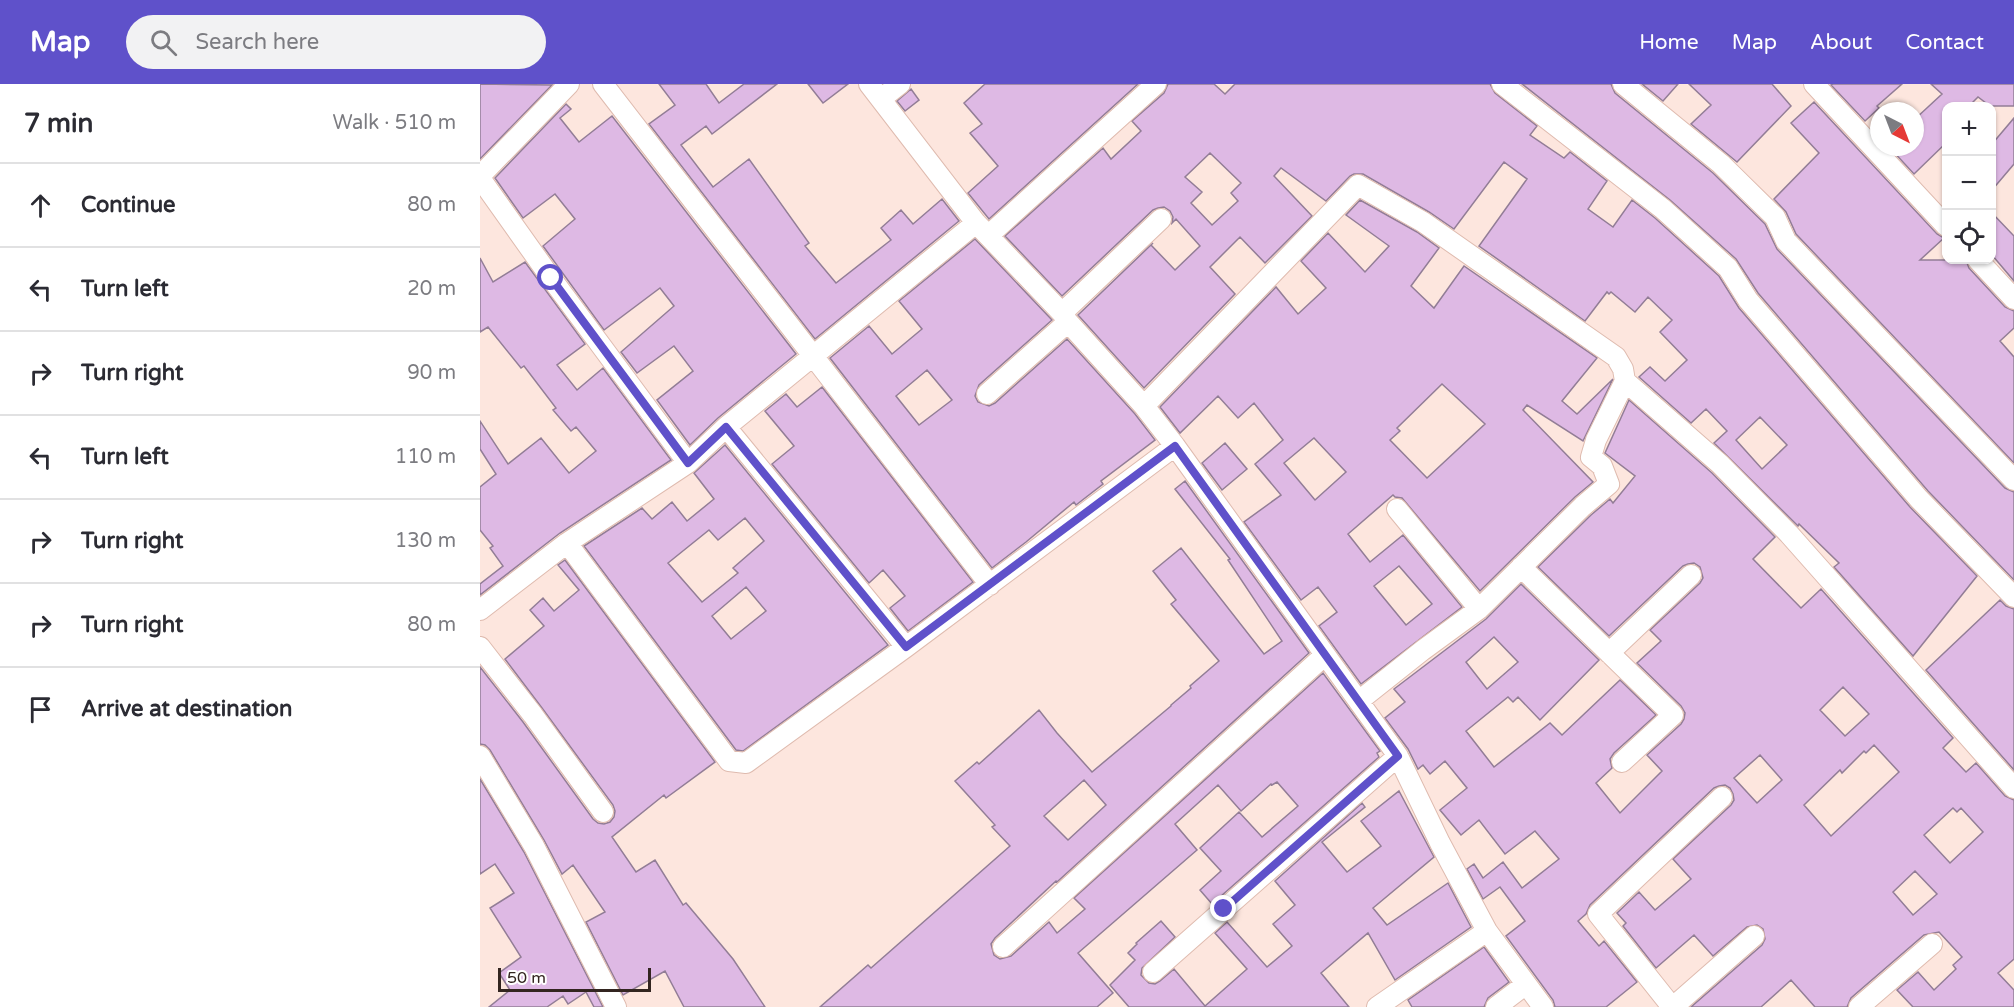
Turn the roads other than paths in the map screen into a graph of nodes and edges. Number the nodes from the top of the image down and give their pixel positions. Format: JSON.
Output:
{"nodes":[{"id":1,"x":569,"y":84,"type":"edge"},
{"id":2,"x":603,"y":84,"type":"edge"},
{"id":3,"x":900,"y":84,"type":"edge"},
{"id":4,"x":1156,"y":84,"type":"edge"},
{"id":5,"x":1502,"y":84,"type":"edge"},
{"id":6,"x":1623,"y":84,"type":"edge"},
{"id":7,"x":1815,"y":84,"type":"edge"},
{"id":8,"x":875,"y":92,"type":"edge"},
{"id":9,"x":480,"y":177,"type":"edge"},
{"id":10,"x":1161,"y":219,"type":"dead end"},
{"id":11,"x":1942,"y":221,"type":"edge"},
{"id":12,"x":983,"y":229,"type":"junction"},
{"id":13,"x":1982,"y":264,"type":"edge"},
{"id":14,"x":2014,"y":299,"type":"edge"},
{"id":15,"x":1065,"y":318,"type":"junction"},
{"id":16,"x":815,"y":356,"type":"junction"},
{"id":17,"x":1625,"y":381,"type":"junction"},
{"id":18,"x":987,"y":394,"type":"dead end"},
{"id":19,"x":1144,"y":406,"type":"junction"},
{"id":20,"x":726,"y":427,"type":"junction"},
{"id":21,"x":1175,"y":446,"type":"junction"},
{"id":22,"x":688,"y":463,"type":"junction"},
{"id":23,"x":2014,"y":480,"type":"edge"},
{"id":24,"x":1397,"y":509,"type":"dead end"},
{"id":25,"x":567,"y":543,"type":"junction"},
{"id":26,"x":1521,"y":567,"type":"junction"},
{"id":27,"x":1691,"y":574,"type":"dead end"},
{"id":28,"x":990,"y":585,"type":"junction"},
{"id":29,"x":2014,"y":597,"type":"edge"},
{"id":30,"x":1479,"y":609,"type":"junction"},
{"id":31,"x":480,"y":610,"type":"edge"},
{"id":32,"x":480,"y":647,"type":"edge"},
{"id":33,"x":906,"y":647,"type":"junction"},
{"id":34,"x":1609,"y":653,"type":"junction"},
{"id":35,"x":1325,"y":655,"type":"junction"},
{"id":36,"x":1360,"y":700,"type":"junction"},
{"id":37,"x":480,"y":756,"type":"edge"},
{"id":38,"x":1398,"y":756,"type":"junction"},
{"id":39,"x":1622,"y":762,"type":"dead end"},
{"id":40,"x":2014,"y":788,"type":"edge"},
{"id":41,"x":1722,"y":797,"type":"dead end"},
{"id":42,"x":603,"y":812,"type":"dead end"},
{"id":43,"x":1487,"y":931,"type":"junction"},
{"id":44,"x":1754,"y":936,"type":"dead end"},
{"id":45,"x":1932,"y":944,"type":"dead end"},
{"id":46,"x":1003,"y":946,"type":"dead end"},
{"id":47,"x":1153,"y":972,"type":"dead end"},
{"id":48,"x":1525,"y":985,"type":"junction"},
{"id":49,"x":616,"y":1007,"type":"edge"},
{"id":50,"x":1377,"y":1007,"type":"edge"},
{"id":51,"x":1496,"y":1007,"type":"edge"},
{"id":52,"x":1543,"y":1007,"type":"edge"},
{"id":53,"x":1672,"y":1007,"type":"edge"},
{"id":54,"x":1859,"y":1007,"type":"edge"}],
"edges":[{"from":1,"to":9,"type":"street"},
{"from":2,"to":16,"type":"street"},
{"from":3,"to":8,"type":"street"},
{"from":4,"to":12,"type":"street"},
{"from":5,"to":29,"type":"street"},
{"from":6,"to":23,"type":"street"},
{"from":7,"to":11,"type":"street"},
{"from":8,"to":12,"type":"street"},
{"from":9,"to":22,"type":"street"},
{"from":10,"to":15,"type":"street"},
{"from":12,"to":15,"type":"street"},
{"from":12,"to":16,"type":"street"},
{"from":13,"to":14,"type":"street"},
{"from":15,"to":18,"type":"street"},
{"from":15,"to":19,"type":"street"},
{"from":16,"to":20,"type":"street"},
{"from":16,"to":28,"type":"street"},
{"from":17,"to":19,"type":"street"},
{"from":17,"to":26,"type":"street"},
{"from":17,"to":40,"type":"street"},
{"from":19,"to":21,"type":"street"},
{"from":20,"to":22,"type":"street"},
{"from":20,"to":33,"type":"street"},
{"from":21,"to":28,"type":"street"},
{"from":21,"to":35,"type":"street"},
{"from":22,"to":25,"type":"street"},
{"from":24,"to":30,"type":"street"},
{"from":25,"to":31,"type":"street"},
{"from":25,"to":33,"type":"street"},
{"from":26,"to":30,"type":"street"},
{"from":26,"to":34,"type":"street"},
{"from":27,"to":34,"type":"street"},
{"from":28,"to":33,"type":"street"},
{"from":30,"to":36,"type":"street"},
{"from":32,"to":42,"type":"street"},
{"from":34,"to":39,"type":"street"},
{"from":35,"to":36,"type":"street"},
{"from":35,"to":46,"type":"street"},
{"from":36,"to":38,"type":"street"},
{"from":37,"to":49,"type":"street"},
{"from":38,"to":43,"type":"street"},
{"from":38,"to":47,"type":"street"},
{"from":41,"to":53,"type":"street"},
{"from":43,"to":48,"type":"street"},
{"from":43,"to":50,"type":"street"},
{"from":44,"to":53,"type":"street"},
{"from":45,"to":54,"type":"street"},
{"from":48,"to":51,"type":"street"},
{"from":48,"to":52,"type":"street"}]}
